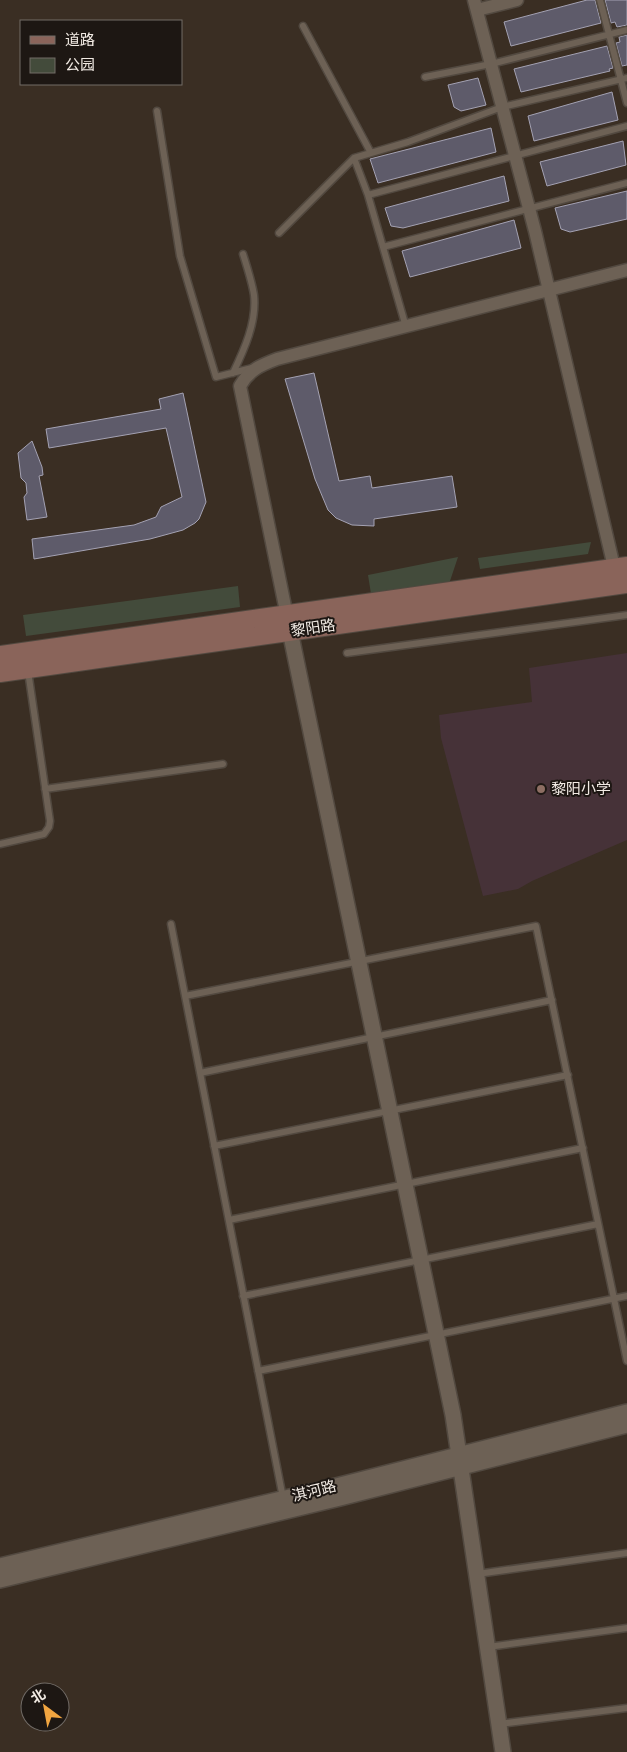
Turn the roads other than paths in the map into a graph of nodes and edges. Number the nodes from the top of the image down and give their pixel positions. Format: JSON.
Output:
{"nodes":[{"id":1,"x":517,"y":0,"type":"edge"},
{"id":2,"x":600,"y":0,"type":"edge"},
{"id":3,"x":476,"y":5,"type":"edge"},
{"id":4,"x":303,"y":26,"type":"dead end"},
{"id":5,"x":627,"y":30,"type":"edge"},
{"id":6,"x":609,"y":34,"type":"junction"},
{"id":7,"x":491,"y":64,"type":"junction"},
{"id":8,"x":425,"y":77,"type":"dead end"},
{"id":9,"x":624,"y":78,"type":"edge"},
{"id":10,"x":627,"y":103,"type":"edge"},
{"id":11,"x":502,"y":107,"type":"junction"},
{"id":12,"x":156,"y":111,"type":"dead end"},
{"id":13,"x":627,"y":126,"type":"edge"},
{"id":14,"x":371,"y":153,"type":"junction"},
{"id":15,"x":516,"y":156,"type":"junction"},
{"id":16,"x":354,"y":158,"type":"junction"},
{"id":17,"x":627,"y":183,"type":"edge"},
{"id":18,"x":368,"y":195,"type":"junction"},
{"id":19,"x":530,"y":208,"type":"junction"},
{"id":20,"x":279,"y":232,"type":"dead end"},
{"id":21,"x":383,"y":247,"type":"junction"},
{"id":22,"x":244,"y":254,"type":"dead end"},
{"id":23,"x":627,"y":270,"type":"edge"},
{"id":24,"x":549,"y":290,"type":"junction"},
{"id":25,"x":406,"y":327,"type":"junction"},
{"id":26,"x":256,"y":367,"type":"junction"},
{"id":27,"x":232,"y":373,"type":"junction"},
{"id":28,"x":621,"y":566,"type":"edge"},
{"id":29,"x":627,"y":584,"type":"edge"},
{"id":30,"x":286,"y":614,"type":"junction"},
{"id":31,"x":627,"y":615,"type":"edge"},
{"id":32,"x":290,"y":631,"type":"junction"},
{"id":33,"x":347,"y":653,"type":"dead end"},
{"id":34,"x":0,"y":655,"type":"edge"},
{"id":35,"x":27,"y":669,"type":"junction"},
{"id":36,"x":0,"y":673,"type":"edge"},
{"id":37,"x":223,"y":764,"type":"dead end"},
{"id":38,"x":45,"y":789,"type":"junction"},
{"id":39,"x":0,"y":844,"type":"edge"},
{"id":40,"x":171,"y":924,"type":"dead end"},
{"id":41,"x":359,"y":961,"type":"junction"},
{"id":42,"x":185,"y":996,"type":"junction"},
{"id":43,"x":552,"y":1000,"type":"junction"},
{"id":44,"x":374,"y":1036,"type":"junction"},
{"id":45,"x":200,"y":1072,"type":"junction"},
{"id":46,"x":568,"y":1074,"type":"junction"},
{"id":47,"x":390,"y":1110,"type":"junction"},
{"id":48,"x":214,"y":1146,"type":"junction"},
{"id":49,"x":583,"y":1148,"type":"junction"},
{"id":50,"x":405,"y":1184,"type":"junction"},
{"id":51,"x":229,"y":1220,"type":"junction"},
{"id":52,"x":598,"y":1224,"type":"junction"},
{"id":53,"x":421,"y":1260,"type":"junction"},
{"id":54,"x":243,"y":1296,"type":"junction"},
{"id":55,"x":627,"y":1296,"type":"edge"},
{"id":56,"x":614,"y":1299,"type":"junction"},
{"id":57,"x":436,"y":1335,"type":"junction"},
{"id":58,"x":627,"y":1361,"type":"edge"},
{"id":59,"x":258,"y":1371,"type":"junction"},
{"id":60,"x":627,"y":1412,"type":"edge"},
{"id":61,"x":627,"y":1425,"type":"edge"},
{"id":62,"x":460,"y":1461,"type":"junction"},
{"id":63,"x":283,"y":1498,"type":"junction"},
{"id":64,"x":627,"y":1553,"type":"edge"},
{"id":65,"x":0,"y":1566,"type":"edge"},
{"id":66,"x":477,"y":1574,"type":"junction"},
{"id":67,"x":0,"y":1580,"type":"edge"},
{"id":68,"x":627,"y":1628,"type":"edge"},
{"id":69,"x":488,"y":1647,"type":"junction"},
{"id":70,"x":627,"y":1708,"type":"edge"},
{"id":71,"x":499,"y":1724,"type":"junction"},
{"id":72,"x":502,"y":1752,"type":"edge"}],
"edges":[{"from":1,"to":3,"type":"street"},
{"from":2,"to":6,"type":"lane"},
{"from":3,"to":7,"type":"street"},
{"from":4,"to":14,"type":"lane"},
{"from":5,"to":6,"type":"lane"},
{"from":6,"to":7,"type":"lane"},
{"from":6,"to":9,"type":"lane"},
{"from":7,"to":8,"type":"lane"},
{"from":7,"to":11,"type":"street"},
{"from":9,"to":10,"type":"lane"},
{"from":9,"to":11,"type":"lane"},
{"from":11,"to":14,"type":"lane"},
{"from":11,"to":15,"type":"street"},
{"from":12,"to":27,"type":"lane"},
{"from":13,"to":15,"type":"lane"},
{"from":14,"to":16,"type":"lane"},
{"from":15,"to":18,"type":"lane"},
{"from":15,"to":19,"type":"street"},
{"from":16,"to":18,"type":"lane"},
{"from":16,"to":20,"type":"lane"},
{"from":17,"to":19,"type":"lane"},
{"from":18,"to":21,"type":"lane"},
{"from":19,"to":21,"type":"lane"},
{"from":19,"to":24,"type":"street"},
{"from":21,"to":25,"type":"lane"},
{"from":22,"to":27,"type":"lane"},
{"from":23,"to":24,"type":"street"},
{"from":24,"to":25,"type":"street"},
{"from":24,"to":28,"type":"street"},
{"from":25,"to":26,"type":"street"},
{"from":26,"to":27,"type":"lane"},
{"from":26,"to":30,"type":"street"},
{"from":28,"to":30,"type":"main road","name":"黎阳路"},
{"from":29,"to":32,"type":"main road","name":"黎阳路"},
{"from":30,"to":32,"type":"street"},
{"from":30,"to":34,"type":"main road","name":"黎阳路"},
{"from":31,"to":33,"type":"lane"},
{"from":32,"to":35,"type":"main road","name":"黎阳路"},
{"from":32,"to":41,"type":"street"},
{"from":35,"to":36,"type":"main road","name":"黎阳路"},
{"from":35,"to":38,"type":"lane"},
{"from":37,"to":38,"type":"lane"},
{"from":38,"to":39,"type":"lane"},
{"from":40,"to":42,"type":"lane"},
{"from":41,"to":42,"type":"lane"},
{"from":41,"to":43,"type":"lane"},
{"from":41,"to":44,"type":"street"},
{"from":42,"to":45,"type":"lane"},
{"from":43,"to":44,"type":"lane"},
{"from":43,"to":46,"type":"lane"},
{"from":44,"to":45,"type":"lane"},
{"from":44,"to":47,"type":"street"},
{"from":45,"to":48,"type":"lane"},
{"from":46,"to":47,"type":"lane"},
{"from":46,"to":49,"type":"lane"},
{"from":47,"to":48,"type":"lane"},
{"from":47,"to":50,"type":"street"},
{"from":48,"to":51,"type":"lane"},
{"from":49,"to":50,"type":"lane"},
{"from":49,"to":52,"type":"lane"},
{"from":50,"to":51,"type":"lane"},
{"from":50,"to":53,"type":"street"},
{"from":51,"to":54,"type":"lane"},
{"from":52,"to":53,"type":"lane"},
{"from":52,"to":56,"type":"lane"},
{"from":53,"to":54,"type":"lane"},
{"from":53,"to":57,"type":"street"},
{"from":54,"to":59,"type":"lane"},
{"from":55,"to":56,"type":"lane"},
{"from":56,"to":57,"type":"lane"},
{"from":56,"to":58,"type":"lane"},
{"from":57,"to":59,"type":"lane"},
{"from":57,"to":62,"type":"street"},
{"from":59,"to":63,"type":"lane"},
{"from":60,"to":62,"type":"street","name":"淇河路"},
{"from":61,"to":62,"type":"street","name":"淇河路"},
{"from":62,"to":63,"type":"street","name":"淇河路"},
{"from":62,"to":66,"type":"street"},
{"from":62,"to":67,"type":"street","name":"淇河路"},
{"from":63,"to":65,"type":"street","name":"淇河路"},
{"from":64,"to":66,"type":"lane"},
{"from":66,"to":69,"type":"street"},
{"from":68,"to":69,"type":"lane"},
{"from":69,"to":71,"type":"street"},
{"from":70,"to":71,"type":"lane"},
{"from":71,"to":72,"type":"street"}]}
